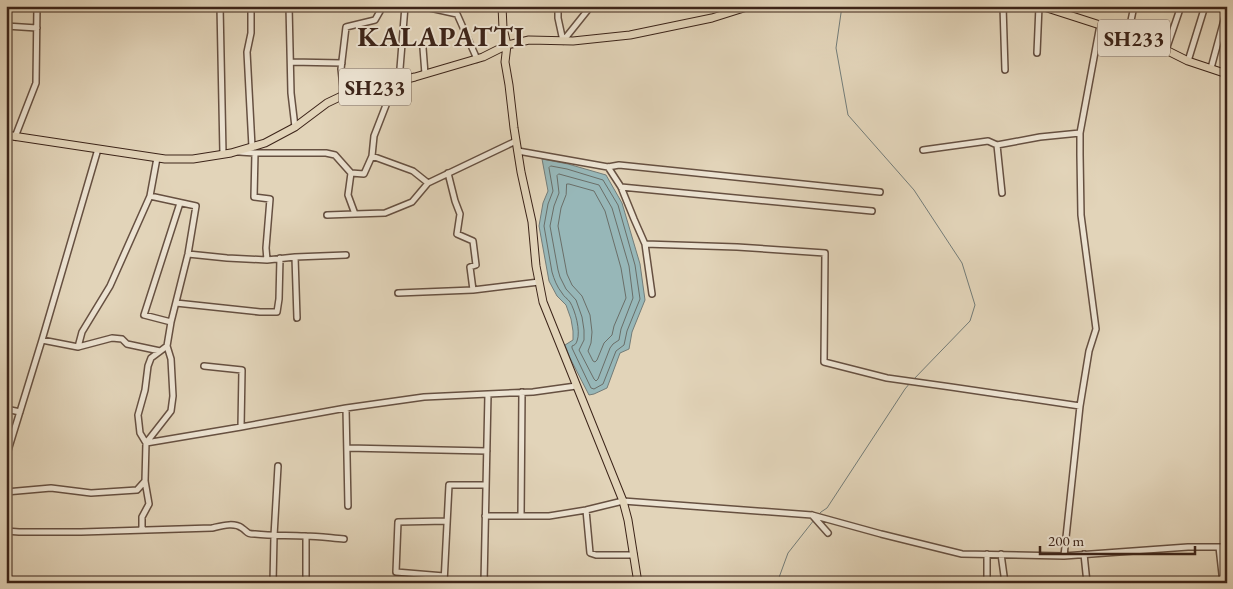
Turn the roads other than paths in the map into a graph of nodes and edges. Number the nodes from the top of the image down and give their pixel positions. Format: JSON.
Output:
{"nodes":[{"id":1,"x":37,"y":6,"type":"edge"},
{"id":2,"x":220,"y":6,"type":"edge"},
{"id":3,"x":251,"y":6,"type":"edge"},
{"id":4,"x":289,"y":6,"type":"edge"},
{"id":5,"x":383,"y":6,"type":"edge"},
{"id":6,"x":405,"y":6,"type":"edge"},
{"id":7,"x":422,"y":6,"type":"edge"},
{"id":8,"x":458,"y":6,"type":"edge"},
{"id":9,"x":502,"y":6,"type":"edge"},
{"id":10,"x":558,"y":6,"type":"edge"},
{"id":11,"x":591,"y":6,"type":"edge"},
{"id":12,"x":750,"y":6,"type":"edge"},
{"id":13,"x":1003,"y":6,"type":"edge"},
{"id":14,"x":1040,"y":6,"type":"edge"},
{"id":15,"x":1134,"y":6,"type":"edge"},
{"id":16,"x":1181,"y":6,"type":"edge"},
{"id":17,"x":1205,"y":6,"type":"edge"},
{"id":18,"x":1227,"y":9,"type":"edge"},
{"id":19,"x":457,"y":14,"type":"junction"},
{"id":20,"x":1100,"y":25,"type":"junction"},
{"id":21,"x":6,"y":26,"type":"edge"},
{"id":22,"x":37,"y":28,"type":"junction"},
{"id":23,"x":1128,"y":36,"type":"junction"},
{"id":24,"x":563,"y":41,"type":"junction"},
{"id":25,"x":507,"y":45,"type":"junction"},
{"id":26,"x":423,"y":48,"type":"dead end"},
{"id":27,"x":1166,"y":50,"type":"junction"},
{"id":28,"x":1037,"y":53,"type":"dead end"},
{"id":29,"x":477,"y":59,"type":"junction"},
{"id":30,"x":1188,"y":61,"type":"junction"},
{"id":31,"x":291,"y":62,"type":"junction"},
{"id":32,"x":342,"y":63,"type":"junction"},
{"id":33,"x":1211,"y":68,"type":"junction"},
{"id":34,"x":1005,"y":70,"type":"dead end"},
{"id":35,"x":425,"y":74,"type":"junction"},
{"id":36,"x":1227,"y":74,"type":"edge"},
{"id":37,"x":397,"y":81,"type":"junction"},
{"id":38,"x":344,"y":95,"type":"junction"},
{"id":39,"x":295,"y":127,"type":"junction"},
{"id":40,"x":1080,"y":133,"type":"junction"},
{"id":41,"x":6,"y":135,"type":"edge"},
{"id":42,"x":15,"y":136,"type":"junction"},
{"id":43,"x":516,"y":141,"type":"junction"},
{"id":44,"x":997,"y":145,"type":"junction"},
{"id":45,"x":98,"y":149,"type":"junction"},
{"id":46,"x":253,"y":150,"type":"junction"},
{"id":47,"x":923,"y":150,"type":"dead end"},
{"id":48,"x":518,"y":151,"type":"junction"},
{"id":49,"x":223,"y":154,"type":"junction"},
{"id":50,"x":372,"y":156,"type":"junction"},
{"id":51,"x":158,"y":158,"type":"junction"},
{"id":52,"x":608,"y":167,"type":"junction"},
{"id":53,"x":350,"y":173,"type":"junction"},
{"id":54,"x":448,"y":173,"type":"junction"},
{"id":55,"x":428,"y":183,"type":"junction"},
{"id":56,"x":621,"y":187,"type":"junction"},
{"id":57,"x":880,"y":192,"type":"dead end"},
{"id":58,"x":1002,"y":193,"type":"dead end"},
{"id":59,"x":150,"y":196,"type":"junction"},
{"id":60,"x":180,"y":203,"type":"junction"},
{"id":61,"x":872,"y":211,"type":"dead end"},
{"id":62,"x":355,"y":214,"type":"junction"},
{"id":63,"x":327,"y":215,"type":"dead end"},
{"id":64,"x":645,"y":244,"type":"junction"},
{"id":65,"x":188,"y":254,"type":"junction"},
{"id":66,"x":346,"y":255,"type":"dead end"},
{"id":67,"x":295,"y":257,"type":"junction"},
{"id":68,"x":280,"y":258,"type":"junction"},
{"id":69,"x":267,"y":260,"type":"junction"},
{"id":70,"x":539,"y":282,"type":"junction"},
{"id":71,"x":473,"y":290,"type":"junction"},
{"id":72,"x":398,"y":293,"type":"dead end"},
{"id":73,"x":652,"y":294,"type":"dead end"},
{"id":74,"x":176,"y":303,"type":"junction"},
{"id":75,"x":296,"y":318,"type":"dead end"},
{"id":76,"x":171,"y":322,"type":"junction"},
{"id":77,"x":42,"y":340,"type":"junction"},
{"id":78,"x":167,"y":346,"type":"junction"},
{"id":79,"x":78,"y":347,"type":"junction"},
{"id":80,"x":160,"y":351,"type":"junction"},
{"id":81,"x":204,"y":366,"type":"dead end"},
{"id":82,"x":576,"y":386,"type":"junction"},
{"id":83,"x":522,"y":392,"type":"junction"},
{"id":84,"x":488,"y":394,"type":"junction"},
{"id":85,"x":1080,"y":406,"type":"junction"},
{"id":86,"x":346,"y":408,"type":"junction"},
{"id":87,"x":6,"y":409,"type":"edge"},
{"id":88,"x":20,"y":412,"type":"junction"},
{"id":89,"x":241,"y":427,"type":"junction"},
{"id":90,"x":146,"y":443,"type":"junction"},
{"id":91,"x":347,"y":448,"type":"junction"},
{"id":92,"x":487,"y":451,"type":"junction"},
{"id":93,"x":6,"y":458,"type":"edge"},
{"id":94,"x":278,"y":466,"type":"dead end"},
{"id":95,"x":145,"y":481,"type":"junction"},
{"id":96,"x":486,"y":485,"type":"junction"},
{"id":97,"x":6,"y":492,"type":"edge"},
{"id":98,"x":623,"y":501,"type":"junction"},
{"id":99,"x":348,"y":506,"type":"dead end"},
{"id":100,"x":586,"y":510,"type":"junction"},
{"id":101,"x":812,"y":515,"type":"junction"},
{"id":102,"x":485,"y":516,"type":"junction"},
{"id":103,"x":522,"y":516,"type":"junction"},
{"id":104,"x":447,"y":521,"type":"junction"},
{"id":105,"x":142,"y":530,"type":"junction"},
{"id":106,"x":6,"y":531,"type":"edge"},
{"id":107,"x":828,"y":533,"type":"dead end"},
{"id":108,"x":274,"y":536,"type":"junction"},
{"id":109,"x":306,"y":536,"type":"junction"},
{"id":110,"x":344,"y":539,"type":"dead end"},
{"id":111,"x":1219,"y":547,"type":"junction"},
{"id":112,"x":1227,"y":547,"type":"edge"},
{"id":113,"x":987,"y":554,"type":"junction"},
{"id":114,"x":1001,"y":554,"type":"junction"},
{"id":115,"x":1084,"y":554,"type":"junction"},
{"id":116,"x":634,"y":555,"type":"junction"},
{"id":117,"x":1064,"y":556,"type":"junction"},
{"id":118,"x":444,"y":576,"type":"junction"},
{"id":119,"x":273,"y":583,"type":"edge"},
{"id":120,"x":306,"y":583,"type":"edge"},
{"id":121,"x":444,"y":583,"type":"edge"},
{"id":122,"x":484,"y":583,"type":"edge"},
{"id":123,"x":638,"y":583,"type":"edge"},
{"id":124,"x":987,"y":583,"type":"edge"},
{"id":125,"x":1005,"y":583,"type":"edge"},
{"id":126,"x":1087,"y":583,"type":"edge"},
{"id":127,"x":1223,"y":583,"type":"edge"}],
"edges":[{"from":1,"to":22,"type":"street"},
{"from":2,"to":49,"type":"street"},
{"from":3,"to":46,"type":"street"},
{"from":4,"to":31,"type":"street"},
{"from":5,"to":32,"type":"street"},
{"from":6,"to":37,"type":"street"},
{"from":7,"to":19,"type":"street"},
{"from":8,"to":19,"type":"street"},
{"from":9,"to":25,"type":"main road"},
{"from":10,"to":24,"type":"street"},
{"from":11,"to":24,"type":"street"},
{"from":12,"to":24,"type":"main road","number":"SH233"},
{"from":13,"to":34,"type":"street"},
{"from":14,"to":20,"type":"main road","number":"SH233"},
{"from":14,"to":28,"type":"street"},
{"from":15,"to":23,"type":"street"},
{"from":16,"to":27,"type":"street"},
{"from":17,"to":30,"type":"street"},
{"from":18,"to":33,"type":"street"},
{"from":19,"to":29,"type":"street"},
{"from":20,"to":23,"type":"main road","number":"SH233"},
{"from":20,"to":40,"type":"street"},
{"from":21,"to":22,"type":"street"},
{"from":22,"to":42,"type":"street"},
{"from":23,"to":27,"type":"main road","number":"SH233"},
{"from":24,"to":25,"type":"main road","number":"SH233"},
{"from":25,"to":29,"type":"main road","number":"SH233"},
{"from":25,"to":43,"type":"main road"},
{"from":26,"to":35,"type":"street"},
{"from":27,"to":30,"type":"main road","number":"SH233"},
{"from":29,"to":35,"type":"main road","number":"SH233"},
{"from":30,"to":33,"type":"main road","number":"SH233"},
{"from":31,"to":32,"type":"street"},
{"from":31,"to":39,"type":"street"},
{"from":32,"to":38,"type":"street"},
{"from":33,"to":36,"type":"main road","number":"SH233"},
{"from":35,"to":37,"type":"main road","number":"SH233"},
{"from":37,"to":38,"type":"main road","number":"SH233"},
{"from":37,"to":50,"type":"street"},
{"from":38,"to":39,"type":"main road","number":"SH233"},
{"from":39,"to":46,"type":"main road","number":"SH233"},
{"from":40,"to":44,"type":"street"},
{"from":40,"to":85,"type":"street"},
{"from":41,"to":42,"type":"main road","number":"SH233"},
{"from":42,"to":45,"type":"main road","number":"SH233"},
{"from":43,"to":48,"type":"main road"},
{"from":43,"to":54,"type":"street"},
{"from":44,"to":47,"type":"street"},
{"from":44,"to":58,"type":"street"},
{"from":45,"to":51,"type":"main road","number":"SH233"},
{"from":45,"to":77,"type":"street"},
{"from":46,"to":49,"type":"main road","number":"SH233"},
{"from":46,"to":53,"type":"street"},
{"from":46,"to":69,"type":"street"},
{"from":48,"to":52,"type":"street"},
{"from":48,"to":70,"type":"main road"},
{"from":49,"to":51,"type":"main road","number":"SH233"},
{"from":50,"to":53,"type":"street"},
{"from":50,"to":55,"type":"street"},
{"from":51,"to":59,"type":"street"},
{"from":52,"to":56,"type":"street"},
{"from":52,"to":57,"type":"street"},
{"from":53,"to":62,"type":"street"},
{"from":54,"to":55,"type":"street"},
{"from":54,"to":71,"type":"street"},
{"from":55,"to":62,"type":"street"},
{"from":56,"to":61,"type":"street"},
{"from":56,"to":64,"type":"street"},
{"from":59,"to":60,"type":"street"},
{"from":59,"to":79,"type":"street"},
{"from":60,"to":65,"type":"street"},
{"from":60,"to":76,"type":"street"},
{"from":62,"to":63,"type":"street"},
{"from":64,"to":73,"type":"street"},
{"from":64,"to":85,"type":"street"},
{"from":65,"to":69,"type":"street"},
{"from":65,"to":74,"type":"street"},
{"from":66,"to":67,"type":"street"},
{"from":67,"to":68,"type":"street"},
{"from":67,"to":75,"type":"street"},
{"from":68,"to":69,"type":"street"},
{"from":68,"to":74,"type":"street"},
{"from":70,"to":71,"type":"street"},
{"from":70,"to":82,"type":"main road"},
{"from":71,"to":72,"type":"street"},
{"from":74,"to":76,"type":"street"},
{"from":76,"to":78,"type":"street"},
{"from":77,"to":79,"type":"street"},
{"from":77,"to":88,"type":"street"},
{"from":78,"to":80,"type":"street"},
{"from":78,"to":90,"type":"street"},
{"from":79,"to":80,"type":"street"},
{"from":80,"to":90,"type":"street"},
{"from":81,"to":89,"type":"street"},
{"from":82,"to":83,"type":"street"},
{"from":82,"to":98,"type":"main road"},
{"from":83,"to":84,"type":"street"},
{"from":83,"to":103,"type":"street"},
{"from":84,"to":86,"type":"street"},
{"from":84,"to":92,"type":"street"},
{"from":85,"to":117,"type":"street"},
{"from":86,"to":89,"type":"street"},
{"from":86,"to":91,"type":"street"},
{"from":87,"to":88,"type":"street"},
{"from":88,"to":93,"type":"street"},
{"from":89,"to":90,"type":"street"},
{"from":90,"to":95,"type":"street"},
{"from":91,"to":92,"type":"street"},
{"from":91,"to":99,"type":"street"},
{"from":92,"to":96,"type":"street"},
{"from":94,"to":108,"type":"street"},
{"from":95,"to":97,"type":"street"},
{"from":95,"to":105,"type":"street"},
{"from":96,"to":102,"type":"street"},
{"from":96,"to":104,"type":"street"},
{"from":98,"to":100,"type":"street"},
{"from":98,"to":101,"type":"street"},
{"from":98,"to":116,"type":"main road"},
{"from":100,"to":103,"type":"street"},
{"from":100,"to":116,"type":"street"},
{"from":101,"to":107,"type":"street"},
{"from":101,"to":113,"type":"street"},
{"from":102,"to":103,"type":"street"},
{"from":102,"to":122,"type":"street"},
{"from":104,"to":118,"type":"street"},
{"from":104,"to":118,"type":"street"},
{"from":105,"to":106,"type":"street"},
{"from":105,"to":108,"type":"street"},
{"from":108,"to":109,"type":"street"},
{"from":108,"to":119,"type":"street"},
{"from":109,"to":110,"type":"street"},
{"from":109,"to":120,"type":"street"},
{"from":111,"to":112,"type":"street"},
{"from":111,"to":115,"type":"street"},
{"from":111,"to":127,"type":"street"},
{"from":113,"to":114,"type":"street"},
{"from":113,"to":124,"type":"street"},
{"from":114,"to":117,"type":"street"},
{"from":114,"to":125,"type":"street"},
{"from":115,"to":117,"type":"street"},
{"from":115,"to":126,"type":"street"},
{"from":116,"to":123,"type":"main road"},
{"from":118,"to":121,"type":"street"}]}
